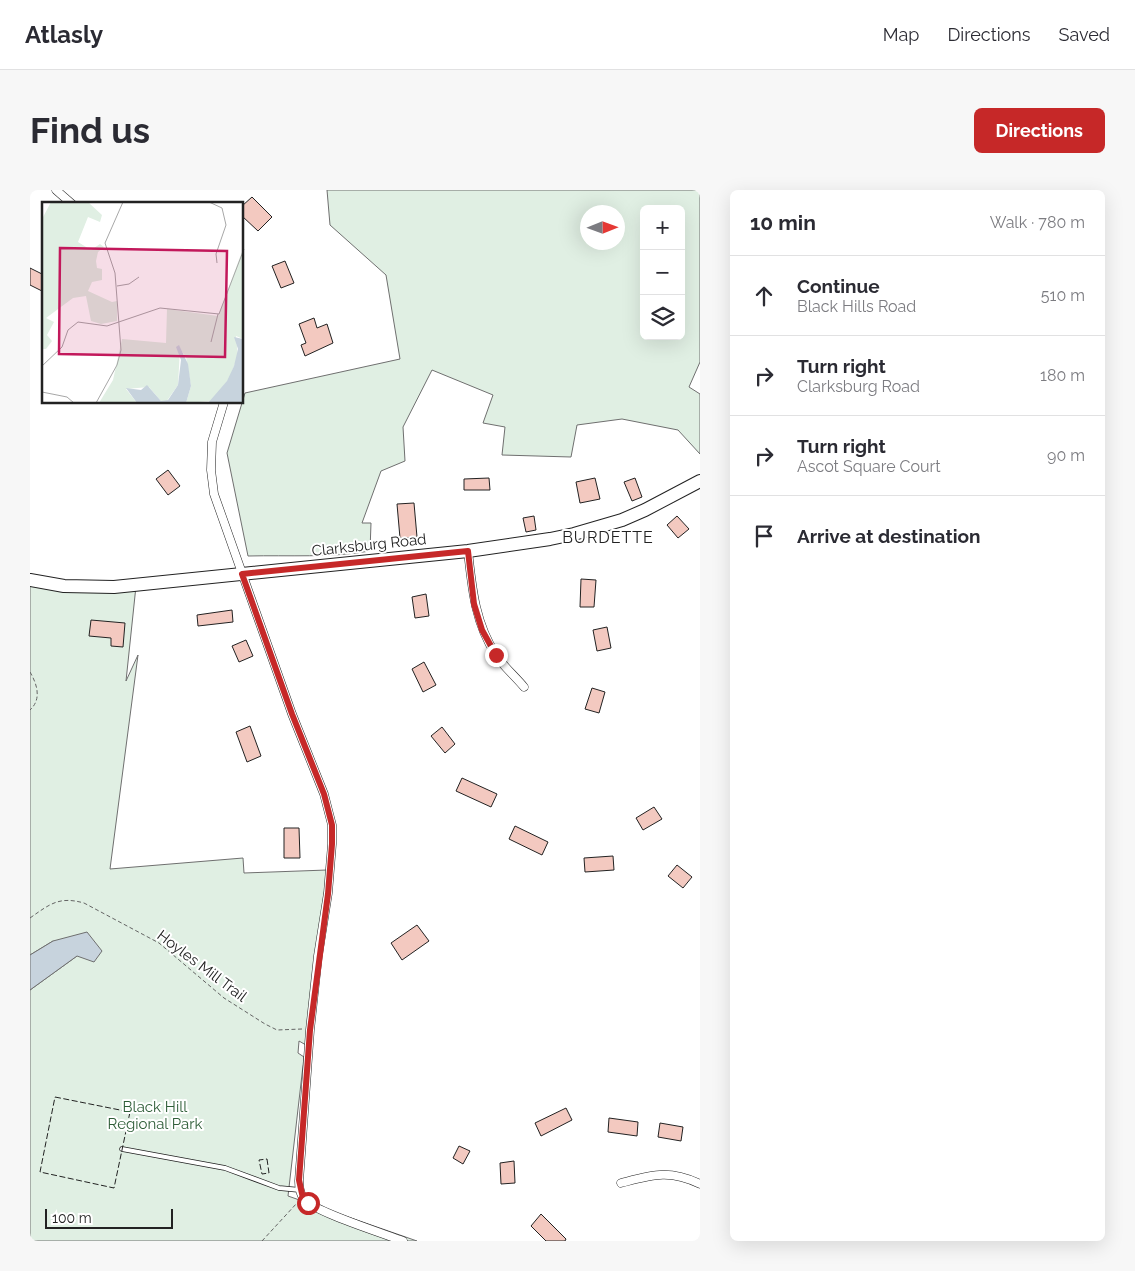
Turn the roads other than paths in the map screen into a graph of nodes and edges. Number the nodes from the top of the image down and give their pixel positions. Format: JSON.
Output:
{"nodes":[{"id":1,"x":56,"y":190,"type":"edge"},
{"id":2,"x":70,"y":202,"type":"edge"},
{"id":3,"x":223,"y":404,"type":"edge"},
{"id":4,"x":700,"y":481,"type":"edge"},
{"id":5,"x":468,"y":551,"type":"junction"},
{"id":6,"x":242,"y":574,"type":"junction"},
{"id":7,"x":30,"y":580,"type":"edge"},
{"id":8,"x":524,"y":687,"type":"dead end"},
{"id":9,"x":122,"y":1149,"type":"dead end"},
{"id":10,"x":620,"y":1183,"type":"dead end"},
{"id":11,"x":700,"y":1184,"type":"edge"},
{"id":12,"x":301,"y":1194,"type":"junction"},
{"id":13,"x":403,"y":1241,"type":"edge"}],
"edges":[{"from":1,"to":2,"type":"street"},
{"from":3,"to":6,"type":"street"},
{"from":4,"to":5,"type":"main road","name":"Clarksburg Road"},
{"from":5,"to":6,"type":"main road","name":"Clarksburg Road"},
{"from":5,"to":8,"type":"street"},
{"from":6,"to":7,"type":"main road","name":"Clarksburg Road"},
{"from":6,"to":12,"type":"street"},
{"from":9,"to":12,"type":"lane"},
{"from":10,"to":11,"type":"street"},
{"from":12,"to":13,"type":"street"}]}
